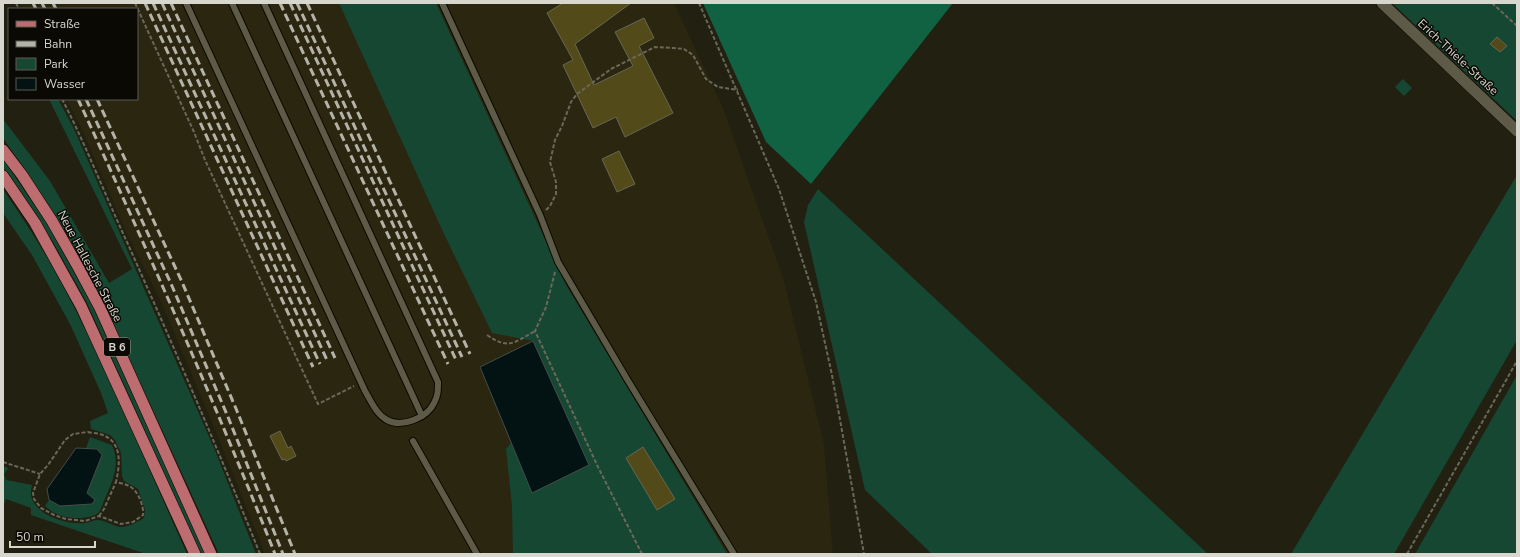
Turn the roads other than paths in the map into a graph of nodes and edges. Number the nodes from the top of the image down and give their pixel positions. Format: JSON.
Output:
{"nodes":[{"id":1,"x":186,"y":3,"type":"edge"},
{"id":2,"x":232,"y":3,"type":"edge"},
{"id":3,"x":264,"y":3,"type":"edge"},
{"id":4,"x":442,"y":3,"type":"edge"},
{"id":5,"x":1382,"y":3,"type":"edge"},
{"id":6,"x":1517,"y":131,"type":"edge"},
{"id":7,"x":3,"y":150,"type":"edge"},
{"id":8,"x":3,"y":176,"type":"edge"},
{"id":9,"x":422,"y":416,"type":"junction"},
{"id":10,"x":413,"y":441,"type":"dead end"},
{"id":11,"x":195,"y":554,"type":"edge"},
{"id":12,"x":211,"y":554,"type":"edge"},
{"id":13,"x":477,"y":554,"type":"edge"},
{"id":14,"x":734,"y":554,"type":"edge"}],
"edges":[{"from":1,"to":9,"type":"lane"},
{"from":2,"to":9,"type":"lane"},
{"from":3,"to":9,"type":"lane"},
{"from":4,"to":14,"type":"lane"},
{"from":5,"to":6,"type":"street","name":"Erich-Thiele-Straße"},
{"from":7,"to":12,"type":"main road","name":"Neue Hallesche Straße","number":"B 6"},
{"from":8,"to":11,"type":"main road","number":"B 6"},
{"from":10,"to":13,"type":"lane"}]}
